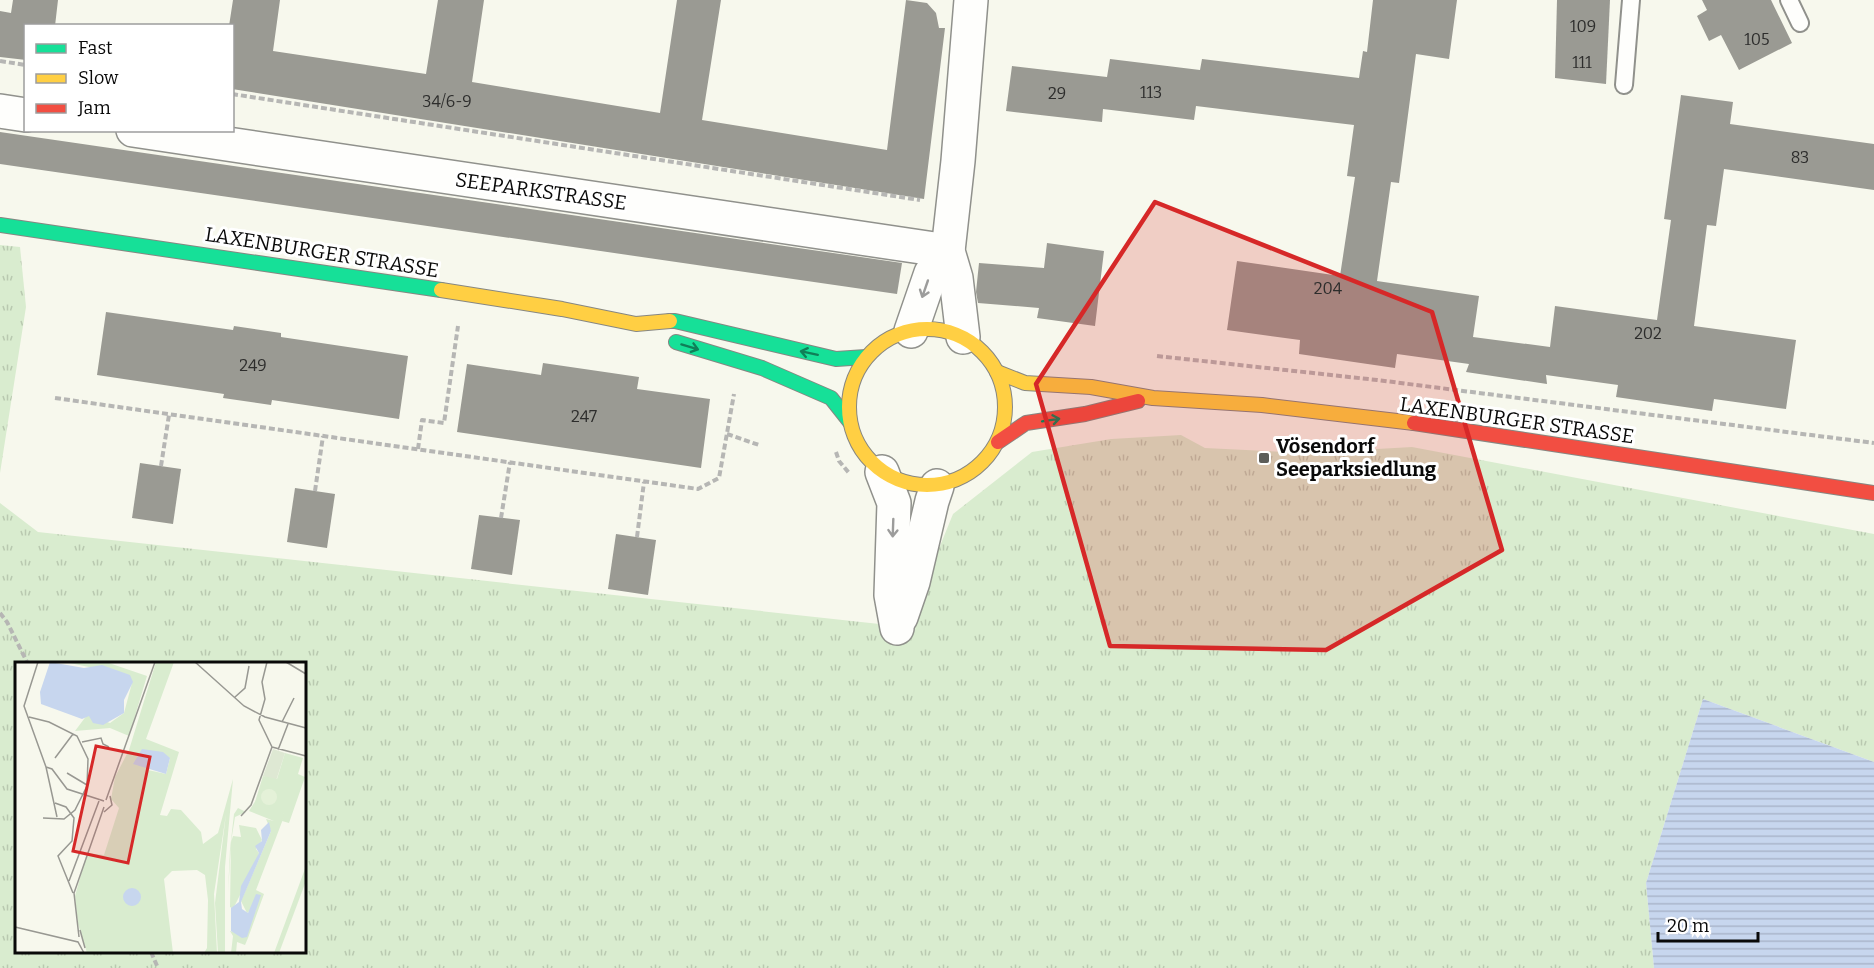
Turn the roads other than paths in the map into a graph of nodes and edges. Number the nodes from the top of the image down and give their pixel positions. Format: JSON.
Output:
{"nodes":[{"id":1,"x":971,"y":0,"type":"edge"},
{"id":2,"x":1631,"y":0,"type":"edge"},
{"id":3,"x":1789,"y":0,"type":"edge"},
{"id":4,"x":1800,"y":23,"type":"dead end"},
{"id":5,"x":1624,"y":85,"type":"dead end"},
{"id":6,"x":0,"y":111,"type":"edge"},
{"id":7,"x":24,"y":115,"type":"edge"},
{"id":8,"x":146,"y":132,"type":"edge"},
{"id":9,"x":0,"y":225,"type":"edge"},
{"id":10,"x":948,"y":252,"type":"junction"},
{"id":11,"x":636,"y":324,"type":"junction"},
{"id":12,"x":911,"y":331,"type":"junction"},
{"id":13,"x":963,"y":336,"type":"junction"},
{"id":14,"x":866,"y":357,"type":"junction"},
{"id":15,"x":997,"y":372,"type":"junction"},
{"id":16,"x":1153,"y":398,"type":"junction"},
{"id":17,"x":850,"y":422,"type":"junction"},
{"id":18,"x":998,"y":442,"type":"junction"},
{"id":19,"x":868,"y":475,"type":"junction"},
{"id":20,"x":937,"y":486,"type":"junction"},
{"id":21,"x":1874,"y":493,"type":"edge"}],
"edges":[{"from":1,"to":10,"type":"street"},
{"from":2,"to":5,"type":"lane"},
{"from":3,"to":4,"type":"lane"},
{"from":6,"to":7,"type":"street"},
{"from":8,"to":10,"type":"street","name":"SEEPARKSTRASSE"},
{"from":9,"to":11,"type":"main road","name":"LAXENBURGER STRASSE"},
{"from":10,"to":12,"type":"street","one_way":true},
{"from":10,"to":13,"type":"street"},
{"from":14,"to":11,"type":"main road","name":"LAXENBURGER STRASSE","one_way":true},
{"from":11,"to":17,"type":"main road","name":"LAXENBURGER STRASSE","one_way":true},
{"from":12,"to":13,"type":"main road"},
{"from":12,"to":14,"type":"main road"},
{"from":13,"to":15,"type":"main road"},
{"from":14,"to":17,"type":"main road"},
{"from":15,"to":16,"type":"main road","name":"LAXENBURGER STRASSE"},
{"from":15,"to":18,"type":"main road"},
{"from":18,"to":16,"type":"main road","name":"LAXENBURGER STRASSE","one_way":true},
{"from":16,"to":21,"type":"main road","name":"LAXENBURGER STRASSE"},
{"from":17,"to":19,"type":"main road"},
{"from":18,"to":20,"type":"main road"},
{"from":19,"to":20,"type":"main road"},
{"from":19,"to":20,"type":"street","one_way":true}]}
